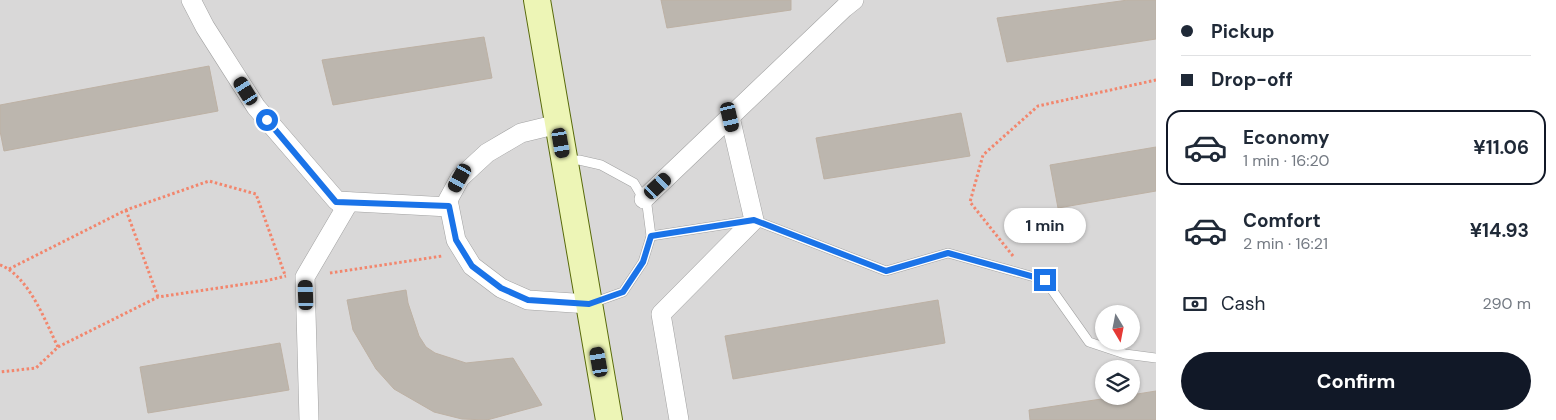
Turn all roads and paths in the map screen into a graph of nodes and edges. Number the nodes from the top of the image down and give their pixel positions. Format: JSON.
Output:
{"nodes":[{"id":1,"x":191,"y":0,"type":"edge"},
{"id":2,"x":537,"y":0,"type":"edge"},
{"id":3,"x":854,"y":0,"type":"edge"},
{"id":4,"x":1156,"y":80,"type":"edge"},
{"id":5,"x":730,"y":117,"type":"junction"},
{"id":6,"x":558,"y":124,"type":"junction"},
{"id":7,"x":565,"y":162,"type":"junction"},
{"id":8,"x":644,"y":199,"type":"junction"},
{"id":9,"x":348,"y":202,"type":"junction"},
{"id":10,"x":449,"y":206,"type":"junction"},
{"id":11,"x":126,"y":210,"type":"junction"},
{"id":12,"x":754,"y":220,"type":"junction"},
{"id":13,"x":651,"y":236,"type":"junction"},
{"id":14,"x":464,"y":252,"type":"junction"},
{"id":15,"x":0,"y":266,"type":"edge"},
{"id":16,"x":9,"y":269,"type":"junction"},
{"id":17,"x":285,"y":276,"type":"junction"},
{"id":18,"x":1028,"y":276,"type":"junction"},
{"id":19,"x":305,"y":277,"type":"junction"},
{"id":20,"x":158,"y":297,"type":"junction"},
{"id":21,"x":589,"y":304,"type":"junction"},
{"id":22,"x":58,"y":347,"type":"junction"},
{"id":23,"x":1156,"y":358,"type":"edge"},
{"id":24,"x":0,"y":372,"type":"edge"},
{"id":25,"x":309,"y":420,"type":"edge"},
{"id":26,"x":609,"y":420,"type":"edge"},
{"id":27,"x":679,"y":420,"type":"edge"}],
"edges":[{"from":1,"to":9,"type":"street"},
{"from":2,"to":6,"type":"street"},
{"from":3,"to":5,"type":"street"},
{"from":4,"to":18,"type":"path"},
{"from":5,"to":8,"type":"street"},
{"from":5,"to":12,"type":"street"},
{"from":6,"to":7,"type":"street"},
{"from":6,"to":10,"type":"street"},
{"from":7,"to":8,"type":"lane"},
{"from":7,"to":21,"type":"street"},
{"from":8,"to":13,"type":"lane"},
{"from":9,"to":10,"type":"street"},
{"from":9,"to":19,"type":"street"},
{"from":10,"to":14,"type":"street"},
{"from":11,"to":16,"type":"path"},
{"from":11,"to":17,"type":"path"},
{"from":11,"to":20,"type":"path"},
{"from":12,"to":13,"type":"lane"},
{"from":12,"to":18,"type":"lane"},
{"from":12,"to":27,"type":"street"},
{"from":13,"to":21,"type":"lane"},
{"from":14,"to":19,"type":"path"},
{"from":14,"to":21,"type":"street"},
{"from":15,"to":16,"type":"path"},
{"from":16,"to":22,"type":"path"},
{"from":17,"to":19,"type":"path"},
{"from":17,"to":20,"type":"path"},
{"from":18,"to":23,"type":"lane"},
{"from":19,"to":25,"type":"street"},
{"from":20,"to":22,"type":"path"},
{"from":21,"to":26,"type":"street"},
{"from":22,"to":24,"type":"path"}]}
